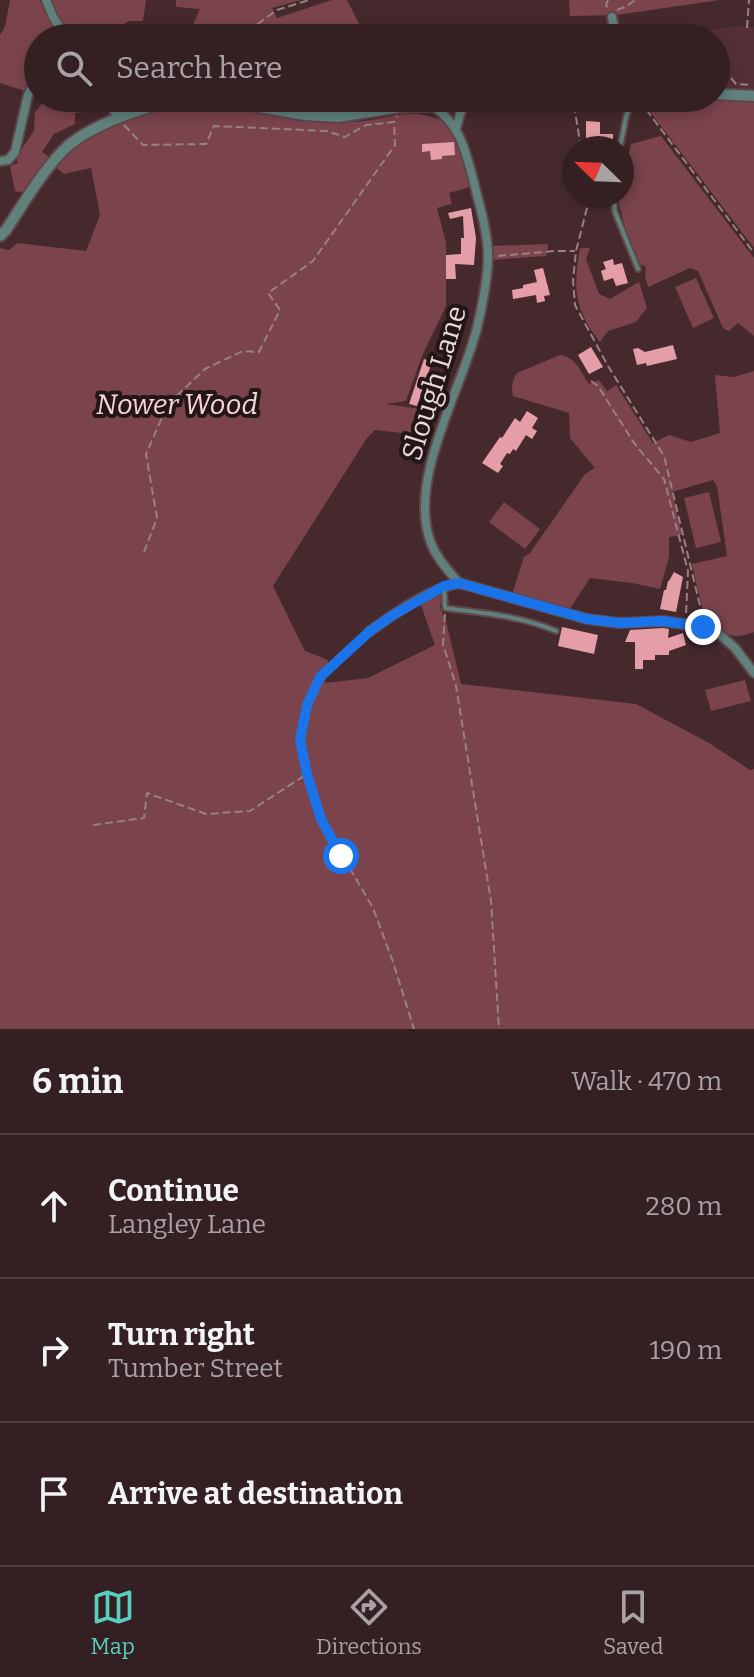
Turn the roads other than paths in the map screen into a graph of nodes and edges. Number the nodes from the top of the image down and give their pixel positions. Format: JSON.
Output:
{"nodes":[{"id":1,"x":46,"y":0,"type":"edge"},
{"id":2,"x":612,"y":17,"type":"dead end"},
{"id":3,"x":58,"y":24,"type":"edge"},
{"id":4,"x":613,"y":24,"type":"edge"},
{"id":5,"x":752,"y":91,"type":"edge"},
{"id":6,"x":730,"y":93,"type":"edge"},
{"id":7,"x":24,"y":112,"type":"edge"},
{"id":8,"x":115,"y":112,"type":"edge"},
{"id":9,"x":136,"y":112,"type":"edge"},
{"id":10,"x":288,"y":112,"type":"edge"},
{"id":11,"x":378,"y":112,"type":"edge"},
{"id":12,"x":441,"y":112,"type":"edge"},
{"id":13,"x":461,"y":112,"type":"edge"},
{"id":14,"x":628,"y":112,"type":"edge"},
{"id":15,"x":118,"y":118,"type":"junction"},
{"id":16,"x":456,"y":129,"type":"junction"},
{"id":17,"x":622,"y":136,"type":"edge"},
{"id":18,"x":0,"y":161,"type":"edge"},
{"id":19,"x":614,"y":208,"type":"edge"},
{"id":20,"x":0,"y":236,"type":"edge"},
{"id":21,"x":638,"y":269,"type":"dead end"},
{"id":22,"x":447,"y":570,"type":"junction"},
{"id":23,"x":459,"y":583,"type":"junction"},
{"id":24,"x":444,"y":586,"type":"junction"},
{"id":25,"x":370,"y":631,"type":"road end"},
{"id":26,"x":556,"y":631,"type":"dead end"},
{"id":27,"x":754,"y":673,"type":"edge"}],
"edges":[{"from":1,"to":3,"type":"street"},
{"from":2,"to":4,"type":"street"},
{"from":5,"to":6,"type":"street"},
{"from":7,"to":18,"type":"street"},
{"from":8,"to":15,"type":"street"},
{"from":9,"to":15,"type":"street"},
{"from":10,"to":11,"type":"street"},
{"from":12,"to":16,"type":"street","name":"Slough Lane"},
{"from":13,"to":16,"type":"street"},
{"from":14,"to":17,"type":"lane"},
{"from":15,"to":20,"type":"street"},
{"from":16,"to":22,"type":"street","name":"Slough Lane"},
{"from":19,"to":21,"type":"lane"},
{"from":22,"to":23,"type":"street","name":"Slough Lane"},
{"from":22,"to":24,"type":"street"},
{"from":23,"to":24,"type":"street"},
{"from":23,"to":27,"type":"street"},
{"from":24,"to":25,"type":"street"},
{"from":24,"to":26,"type":"lane"}]}
